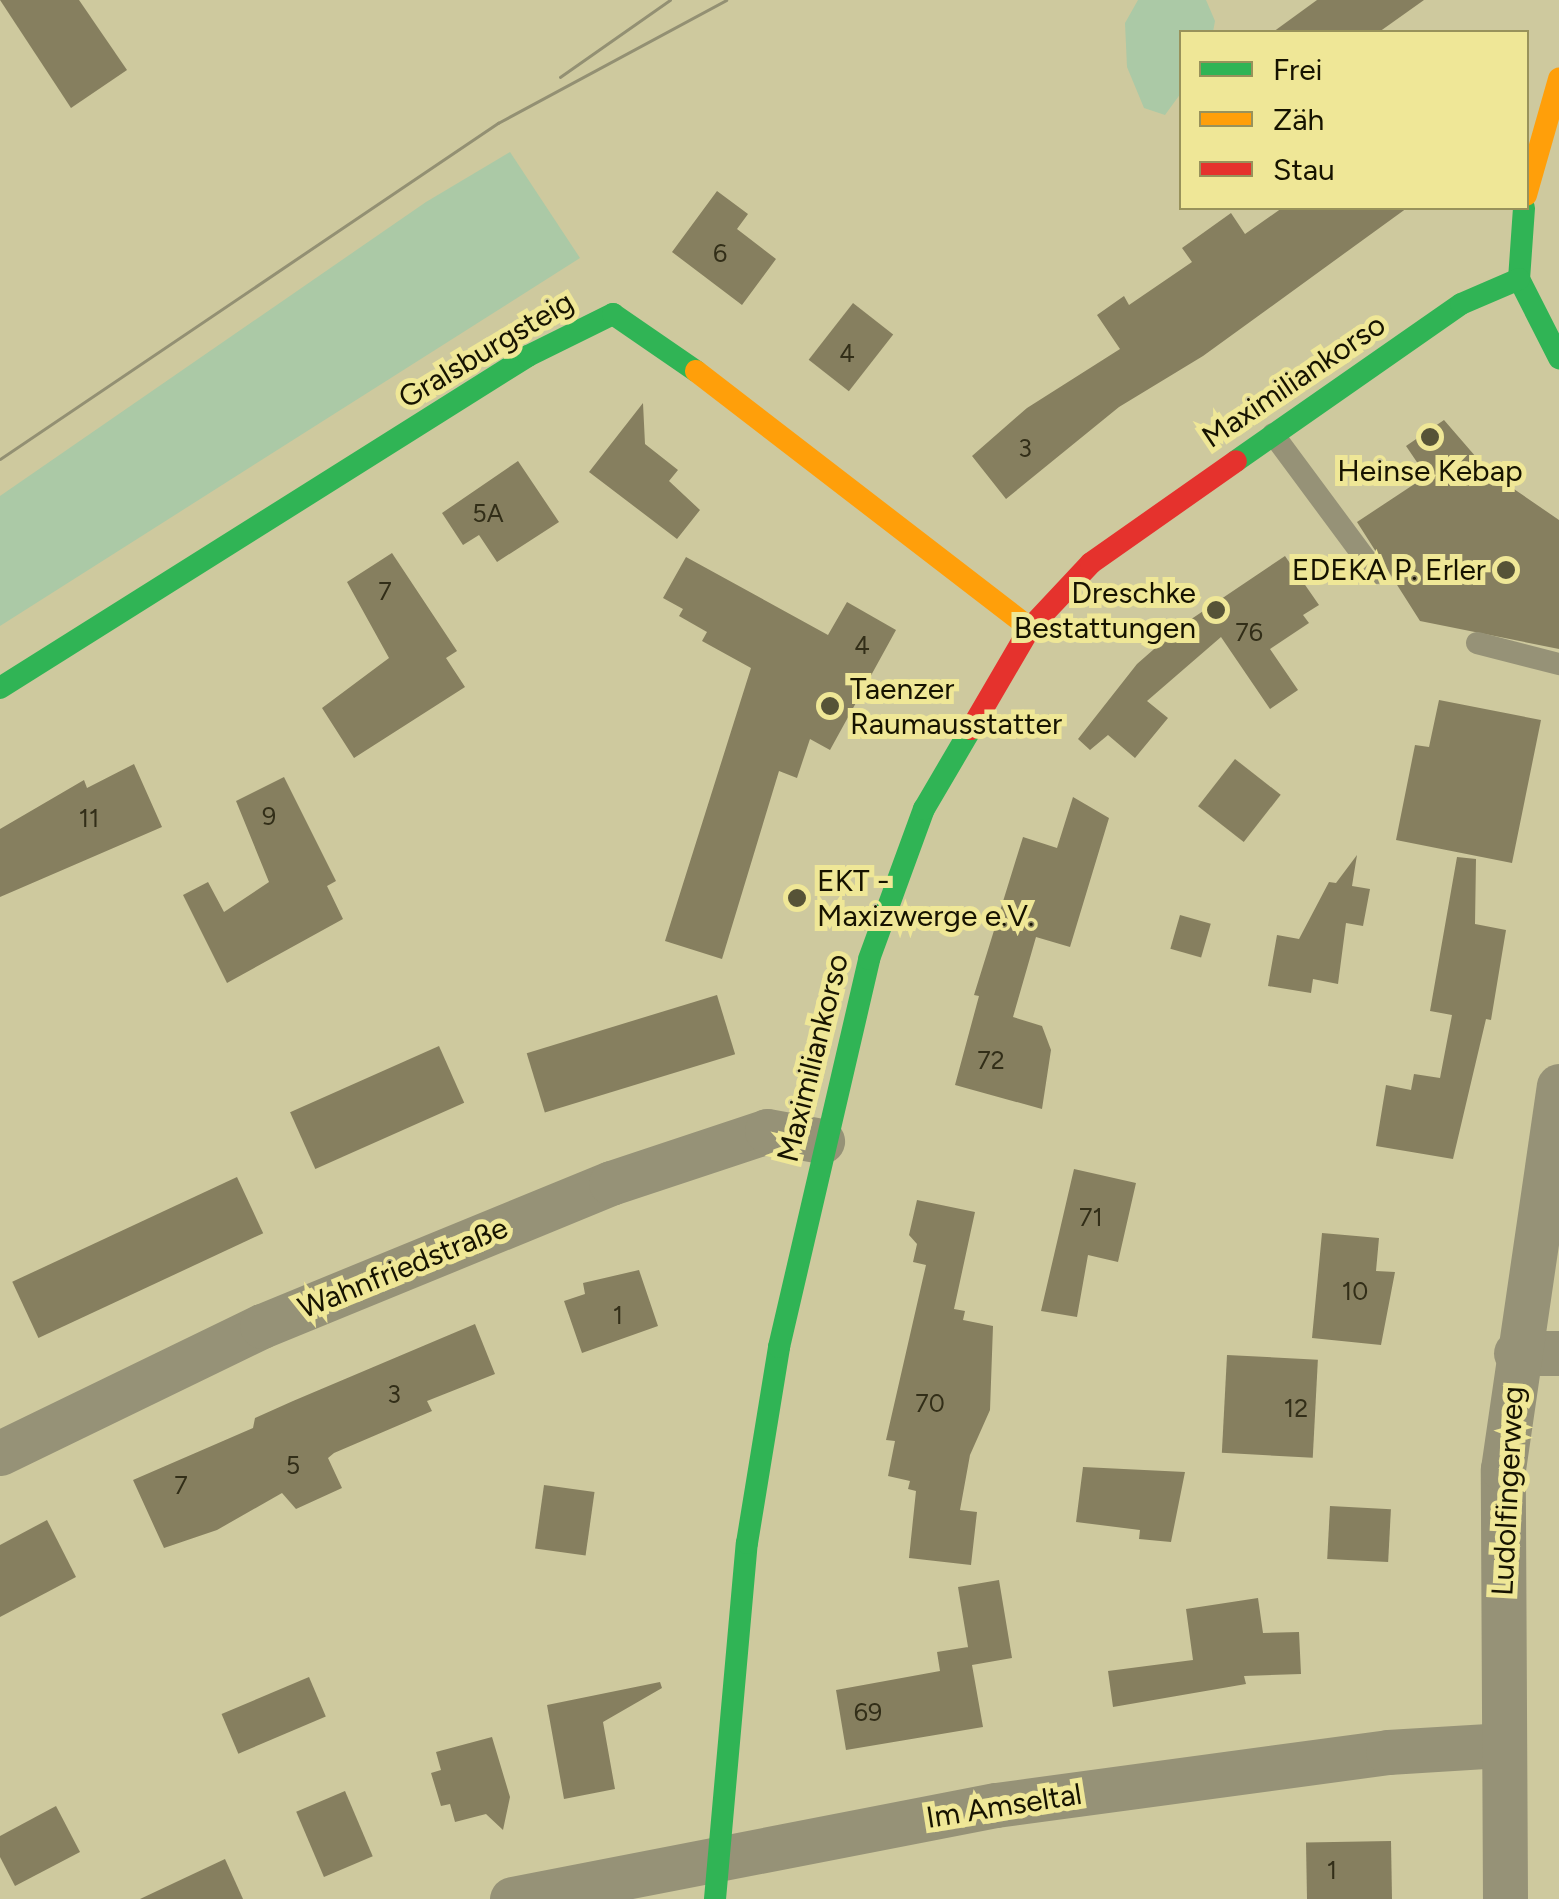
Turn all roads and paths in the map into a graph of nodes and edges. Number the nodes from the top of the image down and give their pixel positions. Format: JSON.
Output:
{"nodes":[{"id":1,"x":1559,"y":79,"type":"edge"},
{"id":2,"x":1529,"y":185,"type":"edge"},
{"id":3,"x":1524,"y":210,"type":"edge"},
{"id":4,"x":1519,"y":280,"type":"junction"},
{"id":5,"x":1559,"y":358,"type":"edge"},
{"id":6,"x":1271,"y":431,"type":"junction"},
{"id":7,"x":1376,"y":573,"type":"dead end"},
{"id":8,"x":1030,"y":628,"type":"junction"},
{"id":9,"x":1477,"y":644,"type":"dead end"},
{"id":10,"x":1559,"y":664,"type":"edge"},
{"id":11,"x":0,"y":688,"type":"edge"},
{"id":12,"x":1559,"y":1086,"type":"edge"},
{"id":13,"x":822,"y":1141,"type":"junction"},
{"id":14,"x":1537,"y":1353,"type":"edge"},
{"id":15,"x":0,"y":1452,"type":"edge"},
{"id":16,"x":1501,"y":1745,"type":"junction"},
{"id":17,"x":717,"y":1879,"type":"edge"},
{"id":18,"x":512,"y":1899,"type":"edge"},
{"id":19,"x":1504,"y":1899,"type":"edge"}],
"edges":[{"from":1,"to":2,"type":"street"},
{"from":3,"to":4,"type":"street"},
{"from":4,"to":5,"type":"street"},
{"from":4,"to":6,"type":"street","name":"Maximiliankorso"},
{"from":6,"to":7,"type":"lane"},
{"from":6,"to":8,"type":"street","name":"Maximiliankorso"},
{"from":8,"to":11,"type":"street","name":"Gralsburgsteig"},
{"from":8,"to":13,"type":"street","name":"Maximiliankorso"},
{"from":9,"to":10,"type":"lane"},
{"from":12,"to":14,"type":"street","name":"Ludolfingerweg"},
{"from":13,"to":15,"type":"street","name":"Wahnfriedstraße"},
{"from":13,"to":17,"type":"street","name":"Maximiliankorso"},
{"from":14,"to":16,"type":"street","name":"Ludolfingerweg"},
{"from":16,"to":17,"type":"street","name":"Im Amseltal"},
{"from":16,"to":19,"type":"street","name":"Ludolfingerweg"},
{"from":17,"to":18,"type":"street","name":"Im Amseltal"}]}
